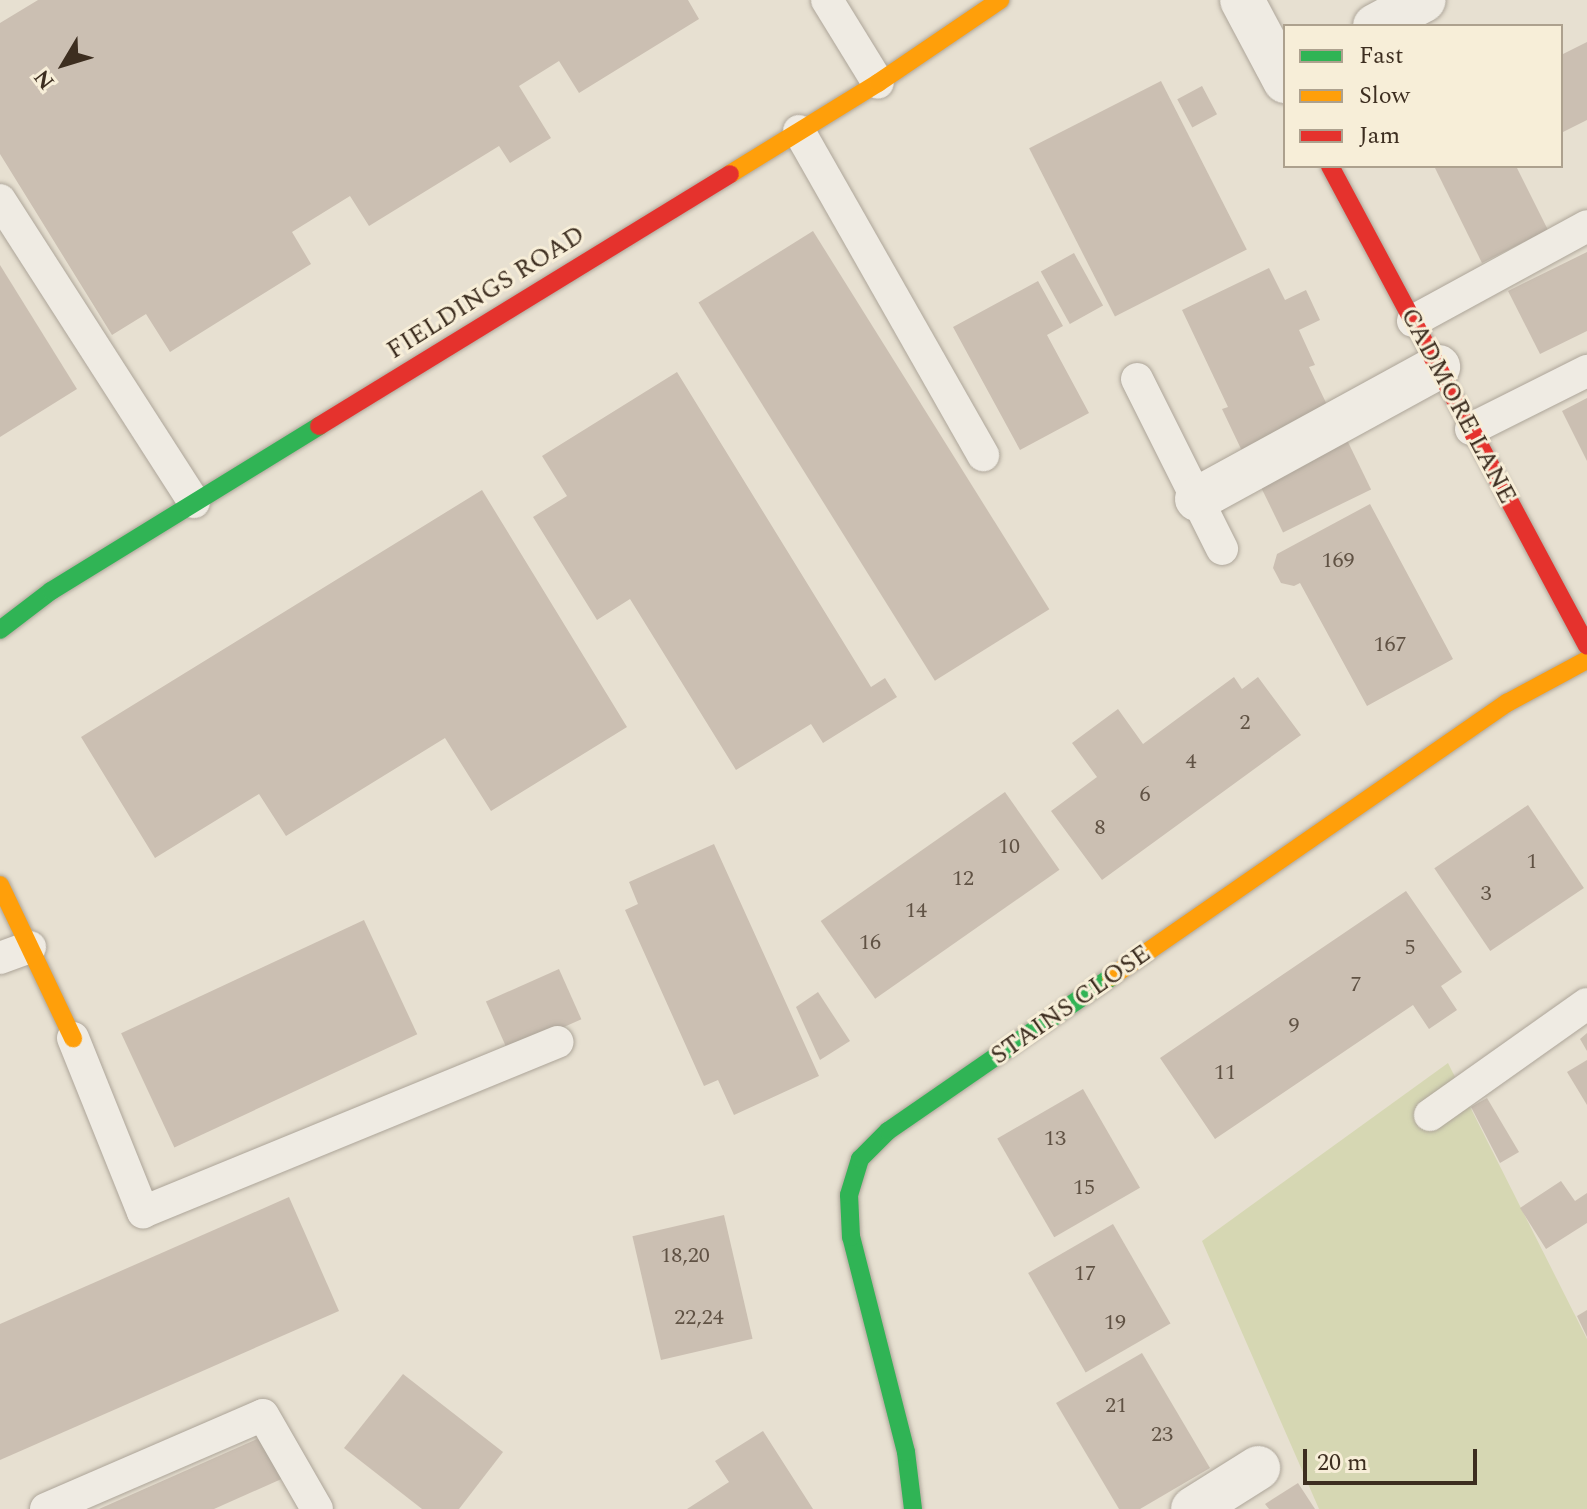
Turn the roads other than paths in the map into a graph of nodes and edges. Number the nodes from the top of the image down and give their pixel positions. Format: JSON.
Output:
{"nodes":[{"id":1,"x":827,"y":0,"type":"edge"},
{"id":2,"x":1000,"y":0,"type":"edge"},
{"id":3,"x":1242,"y":0,"type":"edge"},
{"id":4,"x":1424,"y":0,"type":"edge"},
{"id":5,"x":1379,"y":24,"type":"edge"},
{"id":6,"x":1283,"y":75,"type":"edge"},
{"id":7,"x":878,"y":83,"type":"junction"},
{"id":8,"x":799,"y":131,"type":"junction"},
{"id":9,"x":1331,"y":168,"type":"edge"},
{"id":10,"x":0,"y":200,"type":"edge"},
{"id":11,"x":1587,"y":226,"type":"edge"},
{"id":12,"x":1413,"y":321,"type":"junction"},
{"id":13,"x":1438,"y":367,"type":"junction"},
{"id":14,"x":1587,"y":371,"type":"edge"},
{"id":15,"x":1137,"y":379,"type":"dead end"},
{"id":16,"x":1471,"y":429,"type":"junction"},
{"id":17,"x":983,"y":455,"type":"dead end"},
{"id":18,"x":1197,"y":499,"type":"junction"},
{"id":19,"x":194,"y":502,"type":"junction"},
{"id":20,"x":1222,"y":549,"type":"dead end"},
{"id":21,"x":0,"y":630,"type":"edge"},
{"id":22,"x":1587,"y":646,"type":"edge"},
{"id":23,"x":1587,"y":660,"type":"edge"},
{"id":24,"x":0,"y":885,"type":"edge"},
{"id":25,"x":30,"y":947,"type":"junction"},
{"id":26,"x":0,"y":958,"type":"edge"},
{"id":27,"x":1587,"y":1004,"type":"edge"},
{"id":28,"x":73,"y":1038,"type":"joint"},
{"id":29,"x":557,"y":1042,"type":"dead end"},
{"id":30,"x":1430,"y":1115,"type":"dead end"},
{"id":31,"x":1258,"y":1468,"type":"dead end"},
{"id":32,"x":46,"y":1509,"type":"edge"},
{"id":33,"x":317,"y":1509,"type":"edge"},
{"id":34,"x":913,"y":1509,"type":"edge"},
{"id":35,"x":1193,"y":1509,"type":"edge"}],
"edges":[{"from":1,"to":7,"type":"lane"},
{"from":2,"to":7,"type":"street","name":"FIELDINGS ROAD"},
{"from":3,"to":6,"type":"street"},
{"from":4,"to":5,"type":"street"},
{"from":7,"to":8,"type":"street","name":"FIELDINGS ROAD"},
{"from":8,"to":17,"type":"lane"},
{"from":8,"to":19,"type":"street","name":"FIELDINGS ROAD"},
{"from":9,"to":12,"type":"street","name":"CADMORE LANE"},
{"from":10,"to":19,"type":"lane"},
{"from":11,"to":12,"type":"lane"},
{"from":12,"to":13,"type":"street","name":"CADMORE LANE"},
{"from":13,"to":16,"type":"street","name":"CADMORE LANE"},
{"from":13,"to":18,"type":"street"},
{"from":14,"to":16,"type":"lane"},
{"from":15,"to":18,"type":"lane"},
{"from":16,"to":22,"type":"street","name":"CADMORE LANE"},
{"from":18,"to":20,"type":"lane"},
{"from":19,"to":21,"type":"street","name":"FIELDINGS ROAD"},
{"from":23,"to":34,"type":"street","name":"STAINS CLOSE"},
{"from":24,"to":25,"type":"street"},
{"from":25,"to":26,"type":"lane"},
{"from":25,"to":28,"type":"street"},
{"from":27,"to":30,"type":"lane"},
{"from":28,"to":29,"type":"lane"},
{"from":31,"to":35,"type":"street"},
{"from":32,"to":33,"type":"lane"}]}
